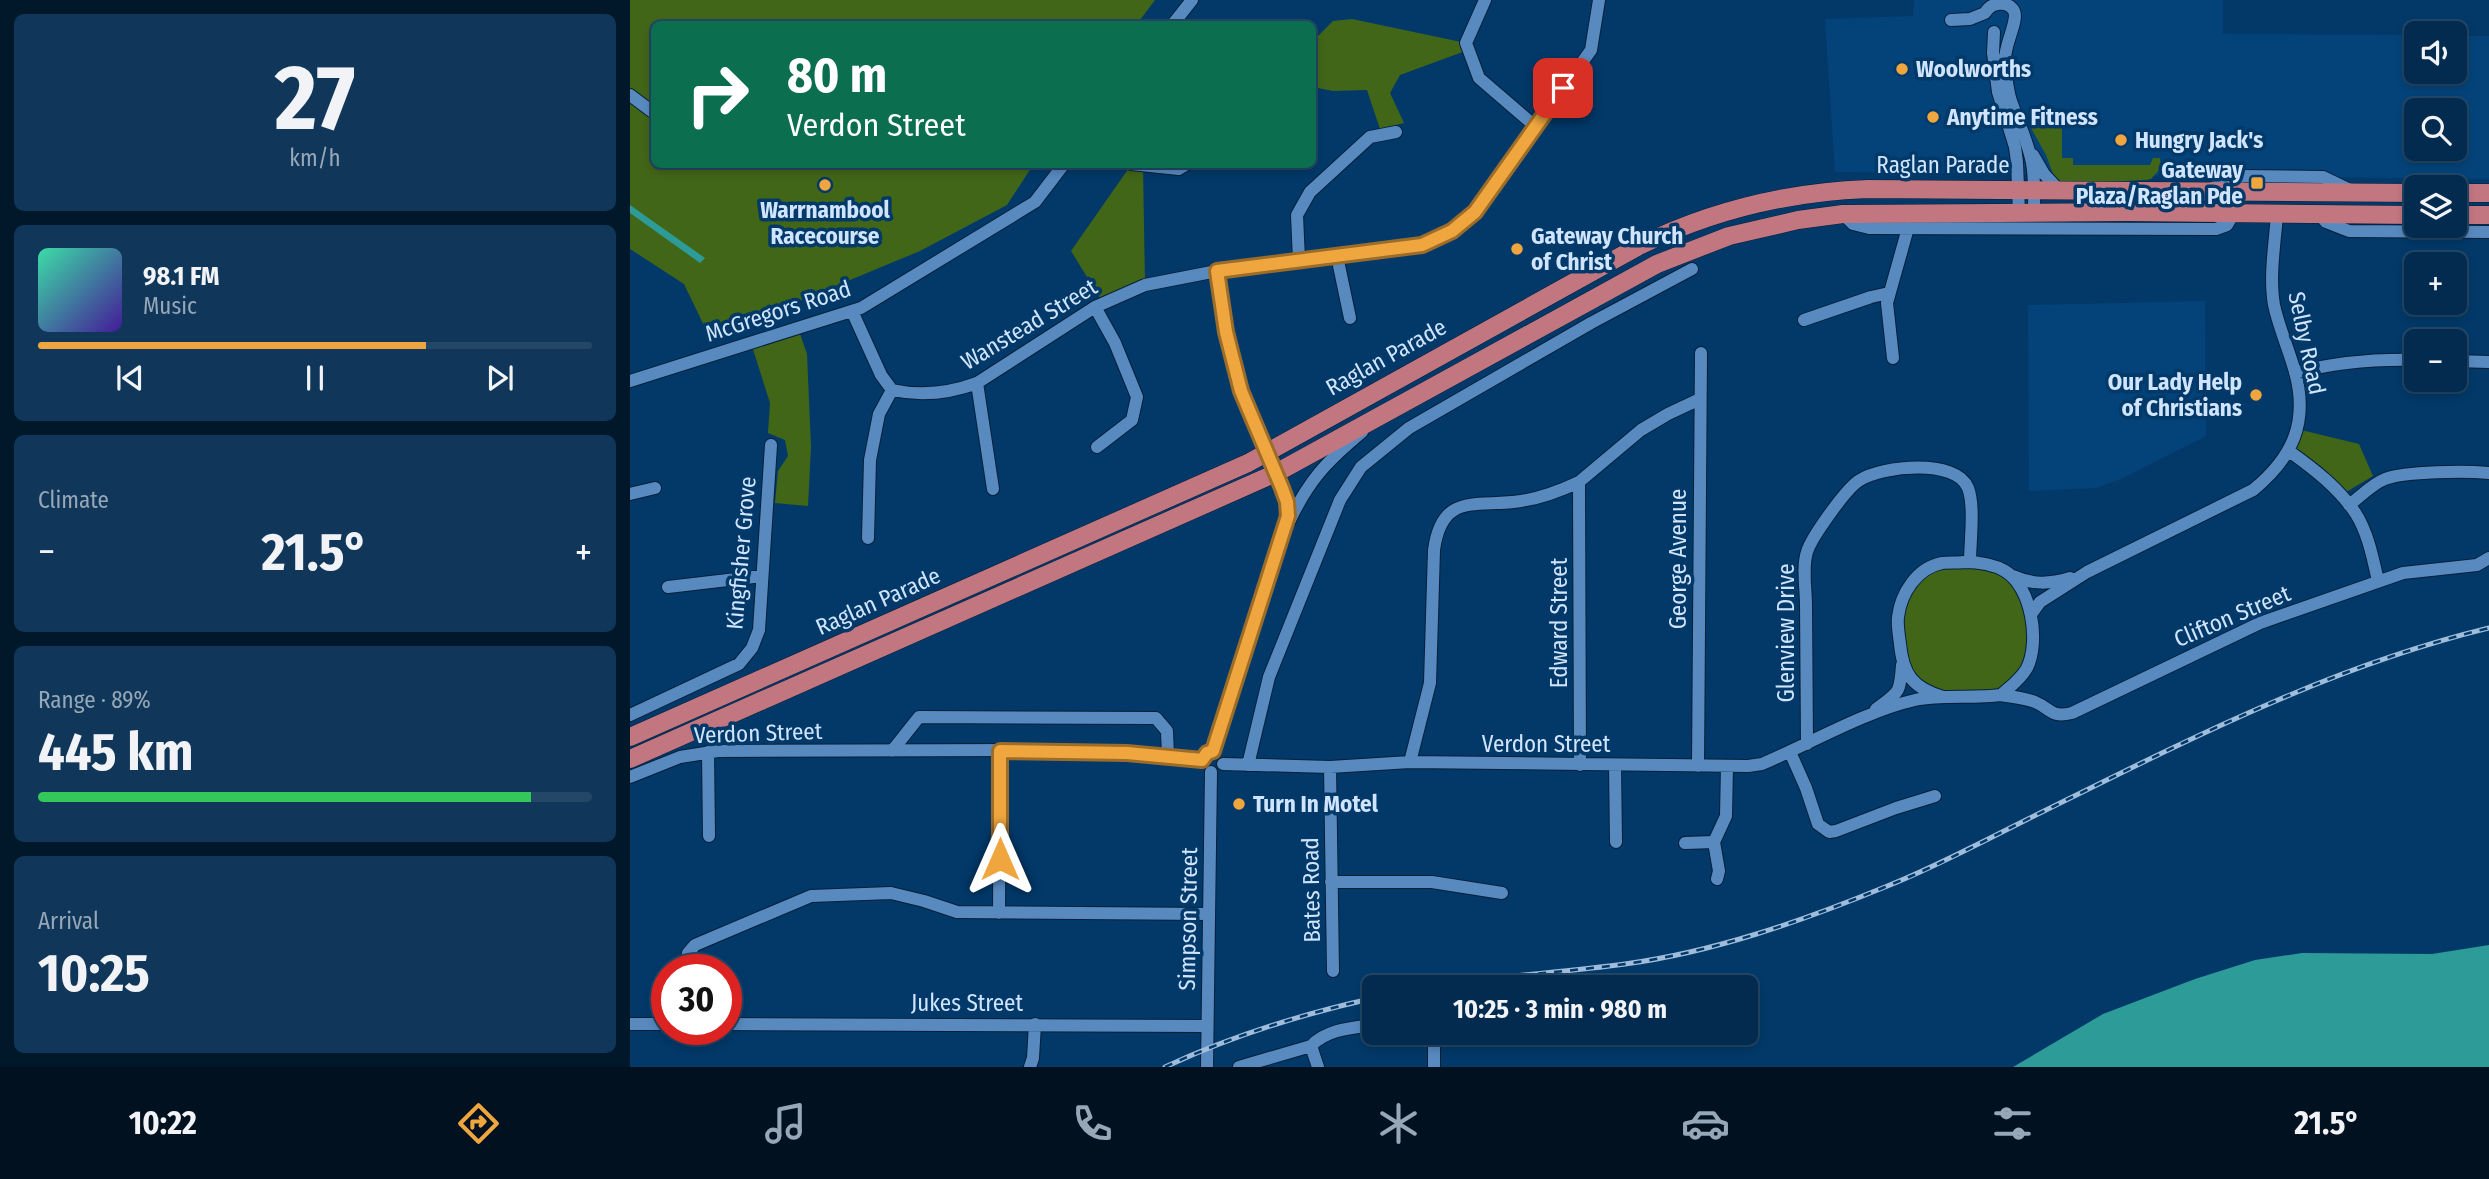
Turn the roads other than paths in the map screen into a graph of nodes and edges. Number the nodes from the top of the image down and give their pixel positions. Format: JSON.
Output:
{"nodes":[{"id":1,"x":1192,"y":0,"type":"edge"},
{"id":2,"x":1485,"y":0,"type":"edge"},
{"id":3,"x":1599,"y":0,"type":"edge"},
{"id":4,"x":2002,"y":1,"type":"edge"},
{"id":5,"x":1951,"y":20,"type":"dead end"},
{"id":6,"x":1175,"y":21,"type":"edge"},
{"id":7,"x":1988,"y":24,"type":"junction"},
{"id":8,"x":2012,"y":29,"type":"junction"},
{"id":9,"x":630,"y":95,"type":"edge"},
{"id":10,"x":651,"y":111,"type":"edge"},
{"id":11,"x":1535,"y":126,"type":"junction"},
{"id":12,"x":1396,"y":132,"type":"dead end"},
{"id":13,"x":2027,"y":146,"type":"junction"},
{"id":14,"x":1061,"y":168,"type":"edge"},
{"id":15,"x":2027,"y":190,"type":"junction"},
{"id":16,"x":2060,"y":191,"type":"junction"},
{"id":17,"x":2404,"y":193,"type":"edge"},
{"id":18,"x":2467,"y":193,"type":"edge"},
{"id":19,"x":2489,"y":193,"type":"edge"},
{"id":20,"x":2027,"y":213,"type":"junction"},
{"id":21,"x":2234,"y":213,"type":"junction"},
{"id":22,"x":2277,"y":214,"type":"junction"},
{"id":23,"x":2319,"y":214,"type":"junction"},
{"id":24,"x":1843,"y":215,"type":"junction"},
{"id":25,"x":2404,"y":215,"type":"edge"},
{"id":26,"x":2467,"y":215,"type":"edge"},
{"id":27,"x":2489,"y":215,"type":"edge"},
{"id":28,"x":1908,"y":228,"type":"junction"},
{"id":29,"x":2489,"y":232,"type":"edge"},
{"id":30,"x":1337,"y":256,"type":"junction"},
{"id":31,"x":1299,"y":260,"type":"junction"},
{"id":32,"x":1692,"y":269,"type":"dead end"},
{"id":33,"x":1217,"y":271,"type":"junction"},
{"id":34,"x":1568,"y":284,"type":"junction"},
{"id":35,"x":1889,"y":293,"type":"junction"},
{"id":36,"x":1581,"y":306,"type":"junction"},
{"id":37,"x":1095,"y":307,"type":"junction"},
{"id":38,"x":852,"y":311,"type":"junction"},
{"id":39,"x":1350,"y":318,"type":"dead end"},
{"id":40,"x":1804,"y":320,"type":"dead end"},
{"id":41,"x":1591,"y":323,"type":"junction"},
{"id":42,"x":1701,"y":353,"type":"dead end"},
{"id":43,"x":1893,"y":358,"type":"dead end"},
{"id":44,"x":2404,"y":360,"type":"edge"},
{"id":45,"x":2467,"y":361,"type":"edge"},
{"id":46,"x":2489,"y":362,"type":"edge"},
{"id":47,"x":2295,"y":373,"type":"junction"},
{"id":48,"x":630,"y":381,"type":"edge"},
{"id":49,"x":977,"y":383,"type":"junction"},
{"id":50,"x":892,"y":390,"type":"junction"},
{"id":51,"x":1700,"y":399,"type":"junction"},
{"id":52,"x":1409,"y":402,"type":"junction"},
{"id":53,"x":771,"y":445,"type":"dead end"},
{"id":54,"x":1097,"y":447,"type":"dead end"},
{"id":55,"x":2289,"y":451,"type":"junction"},
{"id":56,"x":1268,"y":452,"type":"junction"},
{"id":57,"x":1276,"y":473,"type":"junction"},
{"id":58,"x":2489,"y":473,"type":"edge"},
{"id":59,"x":1579,"y":482,"type":"junction"},
{"id":60,"x":655,"y":488,"type":"dead end"},
{"id":61,"x":993,"y":489,"type":"dead end"},
{"id":62,"x":630,"y":494,"type":"edge"},
{"id":63,"x":2349,"y":505,"type":"junction"},
{"id":64,"x":1285,"y":529,"type":"junction"},
{"id":65,"x":868,"y":538,"type":"dead end"},
{"id":66,"x":2489,"y":558,"type":"edge"},
{"id":67,"x":1970,"y":562,"type":"junction"},
{"id":68,"x":2087,"y":572,"type":"junction"},
{"id":69,"x":2010,"y":575,"type":"junction"},
{"id":70,"x":762,"y":576,"type":"junction"},
{"id":71,"x":2378,"y":581,"type":"junction"},
{"id":72,"x":668,"y":587,"type":"dead end"},
{"id":73,"x":2032,"y":613,"type":"junction"},
{"id":74,"x":1902,"y":665,"type":"junction"},
{"id":75,"x":2001,"y":695,"type":"junction"},
{"id":76,"x":1943,"y":697,"type":"junction"},
{"id":77,"x":630,"y":715,"type":"edge"},
{"id":78,"x":1859,"y":721,"type":"junction"},
{"id":79,"x":630,"y":737,"type":"edge"},
{"id":80,"x":1807,"y":744,"type":"junction"},
{"id":81,"x":892,"y":751,"type":"junction"},
{"id":82,"x":1000,"y":751,"type":"junction"},
{"id":83,"x":1213,"y":751,"type":"junction"},
{"id":84,"x":708,"y":752,"type":"junction"},
{"id":85,"x":1790,"y":752,"type":"junction"},
{"id":86,"x":1168,"y":756,"type":"junction"},
{"id":87,"x":630,"y":759,"type":"edge"},
{"id":88,"x":1202,"y":760,"type":"junction"},
{"id":89,"x":1410,"y":762,"type":"junction"},
{"id":90,"x":1223,"y":764,"type":"junction"},
{"id":91,"x":1248,"y":765,"type":"junction"},
{"id":92,"x":1580,"y":765,"type":"junction"},
{"id":93,"x":1615,"y":765,"type":"junction"},
{"id":94,"x":1330,"y":766,"type":"junction"},
{"id":95,"x":1698,"y":766,"type":"junction"},
{"id":96,"x":1727,"y":766,"type":"junction"},
{"id":97,"x":1211,"y":772,"type":"junction"},
{"id":98,"x":630,"y":777,"type":"edge"},
{"id":99,"x":1934,"y":796,"type":"dead end"},
{"id":100,"x":709,"y":836,"type":"dead end"},
{"id":101,"x":1616,"y":842,"type":"dead end"},
{"id":102,"x":1685,"y":842,"type":"dead end"},
{"id":103,"x":1714,"y":842,"type":"junction"},
{"id":104,"x":1717,"y":879,"type":"dead end"},
{"id":105,"x":1331,"y":882,"type":"junction"},
{"id":106,"x":1502,"y":893,"type":"dead end"},
{"id":107,"x":999,"y":913,"type":"junction"},
{"id":108,"x":1209,"y":914,"type":"junction"},
{"id":109,"x":688,"y":954,"type":"edge"},
{"id":110,"x":1334,"y":971,"type":"dead end"},
{"id":111,"x":630,"y":1024,"type":"edge"},
{"id":112,"x":651,"y":1024,"type":"edge"},
{"id":113,"x":742,"y":1024,"type":"edge"},
{"id":114,"x":1035,"y":1024,"type":"junction"},
{"id":115,"x":1208,"y":1026,"type":"junction"},
{"id":116,"x":1362,"y":1027,"type":"edge"},
{"id":117,"x":1434,"y":1045,"type":"edge"},
{"id":118,"x":1311,"y":1046,"type":"junction"},
{"id":119,"x":1030,"y":1067,"type":"edge"},
{"id":120,"x":1207,"y":1067,"type":"edge"},
{"id":121,"x":1239,"y":1067,"type":"edge"},
{"id":122,"x":1318,"y":1067,"type":"edge"},
{"id":123,"x":1434,"y":1067,"type":"edge"}],
"edges":[{"from":1,"to":6,"type":"street"},
{"from":2,"to":11,"type":"street"},
{"from":3,"to":11,"type":"street","name":"Wanstead Street"},
{"from":4,"to":7,"type":"street"},
{"from":4,"to":8,"type":"street"},
{"from":5,"to":7,"type":"street"},
{"from":7,"to":8,"type":"street"},
{"from":7,"to":15,"type":"street"},
{"from":8,"to":13,"type":"street"},
{"from":9,"to":10,"type":"street"},
{"from":11,"to":30,"type":"street","name":"Wanstead Street"},
{"from":12,"to":31,"type":"street"},
{"from":13,"to":15,"type":"street"},
{"from":13,"to":16,"type":"street"},
{"from":14,"to":38,"type":"street","name":"McGregors Road"},
{"from":15,"to":16,"type":"highway","name":"Raglan Parade"},
{"from":15,"to":20,"type":"street"},
{"from":15,"to":34,"type":"highway","name":"Raglan Parade"},
{"from":16,"to":17,"type":"highway","name":"Raglan Parade"},
{"from":18,"to":19,"type":"highway"},
{"from":20,"to":21,"type":"highway","name":"Raglan Parade"},
{"from":20,"to":24,"type":"highway","name":"Raglan Parade"},
{"from":21,"to":22,"type":"highway","name":"Raglan Parade"},
{"from":21,"to":28,"type":"street","name":"Raglan Parade"},
{"from":22,"to":23,"type":"highway","name":"Raglan Parade"},
{"from":22,"to":47,"type":"street","name":"Selby Road"},
{"from":23,"to":25,"type":"highway","name":"Raglan Parade"},
{"from":23,"to":29,"type":"street","name":"Raglan Parade"},
{"from":24,"to":28,"type":"street","name":"Raglan Parade"},
{"from":24,"to":36,"type":"highway","name":"Raglan Parade"},
{"from":26,"to":27,"type":"highway"},
{"from":28,"to":35,"type":"street"},
{"from":30,"to":31,"type":"street","name":"Wanstead Street"},
{"from":30,"to":39,"type":"street"},
{"from":31,"to":33,"type":"street","name":"Wanstead Street"},
{"from":32,"to":41,"type":"street"},
{"from":33,"to":37,"type":"street","name":"Wanstead Street"},
{"from":33,"to":56,"type":"street"},
{"from":34,"to":36,"type":"highway"},
{"from":34,"to":56,"type":"highway","name":"Raglan Parade"},
{"from":35,"to":40,"type":"street"},
{"from":35,"to":43,"type":"street"},
{"from":36,"to":41,"type":"street"},
{"from":36,"to":52,"type":"highway","name":"Raglan Parade"},
{"from":37,"to":49,"type":"street","name":"Wanstead Street"},
{"from":37,"to":54,"type":"street"},
{"from":38,"to":48,"type":"street","name":"McGregors Road"},
{"from":38,"to":50,"type":"street"},
{"from":41,"to":91,"type":"street"},
{"from":42,"to":51,"type":"street","name":"George Avenue"},
{"from":44,"to":47,"type":"street"},
{"from":45,"to":46,"type":"street"},
{"from":47,"to":55,"type":"street","name":"Selby Road"},
{"from":49,"to":50,"type":"street","name":"Wanstead Street"},
{"from":49,"to":61,"type":"street"},
{"from":50,"to":65,"type":"street"},
{"from":51,"to":59,"type":"street"},
{"from":51,"to":95,"type":"street","name":"George Avenue"},
{"from":52,"to":57,"type":"highway","name":"Raglan Parade"},
{"from":52,"to":64,"type":"street"},
{"from":53,"to":70,"type":"street","name":"Kingfisher Grove"},
{"from":55,"to":63,"type":"street"},
{"from":55,"to":68,"type":"street","name":"Selby Road"},
{"from":56,"to":57,"type":"street"},
{"from":56,"to":79,"type":"highway","name":"Raglan Parade"},
{"from":57,"to":64,"type":"street"},
{"from":57,"to":87,"type":"highway","name":"Raglan Parade"},
{"from":58,"to":63,"type":"street"},
{"from":59,"to":89,"type":"street"},
{"from":59,"to":92,"type":"street","name":"Edward Street"},
{"from":60,"to":62,"type":"street"},
{"from":63,"to":71,"type":"street"},
{"from":64,"to":83,"type":"street"},
{"from":66,"to":71,"type":"street","name":"Clifton Street"},
{"from":67,"to":69,"type":"street"},
{"from":67,"to":74,"type":"street"},
{"from":67,"to":80,"type":"street","name":"Glenview Drive"},
{"from":68,"to":69,"type":"street","name":"Selby Road"},
{"from":68,"to":73,"type":"street","name":"Selby Road"},
{"from":69,"to":73,"type":"street"},
{"from":70,"to":72,"type":"street"},
{"from":70,"to":77,"type":"street","name":"Kingfisher Grove"},
{"from":71,"to":75,"type":"street","name":"Clifton Street"},
{"from":73,"to":75,"type":"street"},
{"from":74,"to":76,"type":"street"},
{"from":74,"to":78,"type":"street","name":"Verdon Street"},
{"from":75,"to":76,"type":"street"},
{"from":76,"to":78,"type":"street","name":"Verdon Street"},
{"from":78,"to":80,"type":"street","name":"Verdon Street"},
{"from":80,"to":85,"type":"street","name":"Verdon Street"},
{"from":81,"to":82,"type":"street","name":"Verdon Street"},
{"from":81,"to":84,"type":"street","name":"Verdon Street"},
{"from":81,"to":86,"type":"street"},
{"from":82,"to":86,"type":"street","name":"Verdon Street"},
{"from":82,"to":107,"type":"street"},
{"from":83,"to":88,"type":"street"},
{"from":83,"to":90,"type":"street"},
{"from":84,"to":98,"type":"street","name":"Verdon Street"},
{"from":84,"to":100,"type":"street"},
{"from":85,"to":96,"type":"street","name":"Verdon Street"},
{"from":85,"to":99,"type":"street"},
{"from":86,"to":88,"type":"street","name":"Verdon Street"},
{"from":88,"to":97,"type":"street"},
{"from":89,"to":92,"type":"street","name":"Verdon Street"},
{"from":89,"to":94,"type":"street","name":"Verdon Street"},
{"from":90,"to":91,"type":"street","name":"Verdon Street"},
{"from":90,"to":97,"type":"street"},
{"from":91,"to":94,"type":"street","name":"Verdon Street"},
{"from":92,"to":93,"type":"street","name":"Verdon Street"},
{"from":93,"to":95,"type":"street","name":"Verdon Street"},
{"from":93,"to":101,"type":"street"},
{"from":94,"to":105,"type":"street","name":"Bates Road"},
{"from":95,"to":96,"type":"street","name":"Verdon Street"},
{"from":96,"to":103,"type":"street"},
{"from":97,"to":108,"type":"street","name":"Simpson Street"},
{"from":102,"to":103,"type":"street"},
{"from":103,"to":104,"type":"street"},
{"from":105,"to":106,"type":"street"},
{"from":105,"to":110,"type":"street","name":"Bates Road"},
{"from":107,"to":108,"type":"street"},
{"from":107,"to":109,"type":"street"},
{"from":108,"to":115,"type":"street","name":"Simpson Street"},
{"from":111,"to":112,"type":"street"},
{"from":113,"to":114,"type":"street","name":"Jukes Street"},
{"from":114,"to":115,"type":"street","name":"Jukes Street"},
{"from":114,"to":119,"type":"street"},
{"from":115,"to":120,"type":"street","name":"Simpson Street"},
{"from":116,"to":118,"type":"street"},
{"from":117,"to":123,"type":"street"},
{"from":118,"to":121,"type":"street"},
{"from":118,"to":122,"type":"street"}]}
